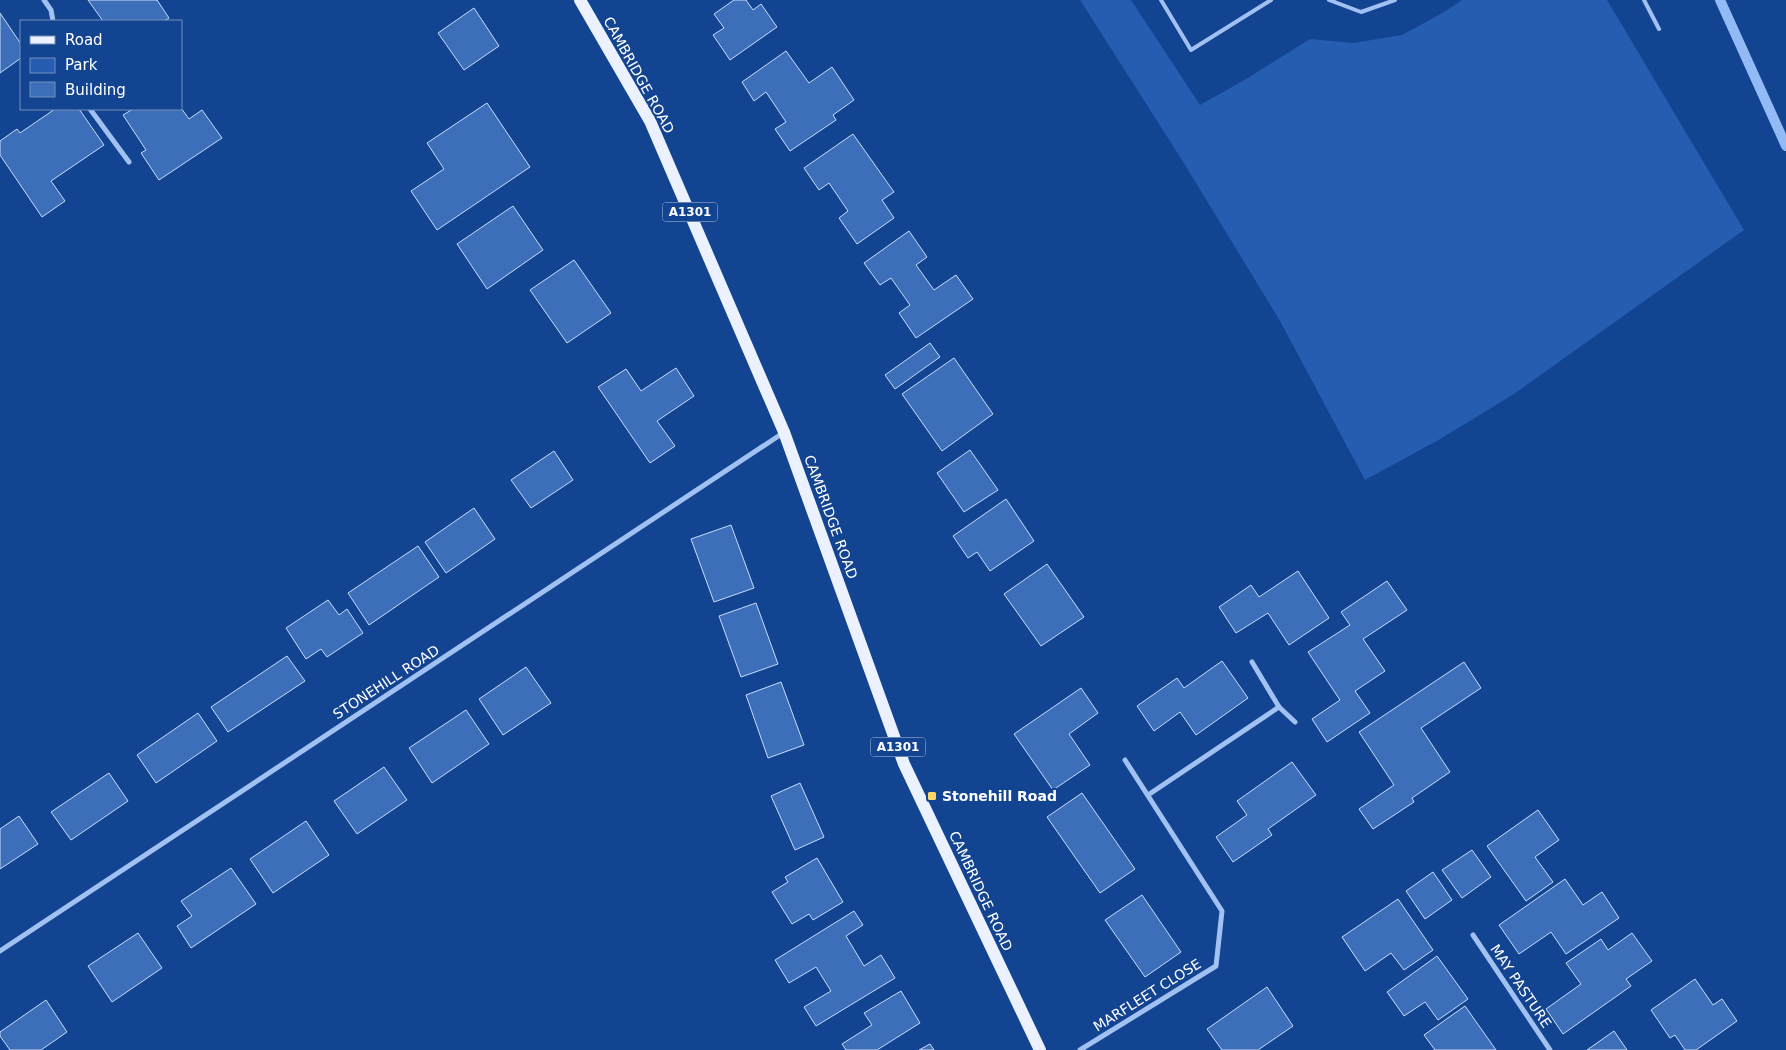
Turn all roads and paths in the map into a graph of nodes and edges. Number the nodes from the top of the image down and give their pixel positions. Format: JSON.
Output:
{"nodes":[{"id":1,"x":44,"y":0,"type":"edge"},
{"id":2,"x":580,"y":0,"type":"edge"},
{"id":3,"x":1161,"y":0,"type":"edge"},
{"id":4,"x":1271,"y":0,"type":"edge"},
{"id":5,"x":1329,"y":0,"type":"edge"},
{"id":6,"x":1395,"y":0,"type":"edge"},
{"id":7,"x":1644,"y":0,"type":"edge"},
{"id":8,"x":53,"y":20,"type":"edge"},
{"id":9,"x":1658,"y":29,"type":"dead end"},
{"id":10,"x":91,"y":110,"type":"edge"},
{"id":11,"x":129,"y":162,"type":"dead end"},
{"id":12,"x":784,"y":432,"type":"junction"},
{"id":13,"x":1252,"y":662,"type":"dead end"},
{"id":14,"x":1279,"y":707,"type":"junction"},
{"id":15,"x":1295,"y":722,"type":"dead end"},
{"id":16,"x":1126,"y":760,"type":"dead end"},
{"id":17,"x":1148,"y":795,"type":"junction"},
{"id":18,"x":1473,"y":935,"type":"dead end"},
{"id":19,"x":0,"y":951,"type":"edge"},
{"id":20,"x":1040,"y":1050,"type":"edge"},
{"id":21,"x":1080,"y":1050,"type":"edge"},
{"id":22,"x":1550,"y":1050,"type":"edge"}],
"edges":[{"from":1,"to":8,"type":"street"},
{"from":2,"to":12,"type":"main road","name":"CAMBRIDGE ROAD","number":"A1301"},
{"from":3,"to":4,"type":"lane"},
{"from":5,"to":6,"type":"lane"},
{"from":7,"to":9,"type":"lane"},
{"from":10,"to":11,"type":"street"},
{"from":12,"to":19,"type":"street","name":"STONEHILL ROAD"},
{"from":12,"to":20,"type":"main road","name":"CAMBRIDGE ROAD","number":"A1301"},
{"from":13,"to":14,"type":"street"},
{"from":14,"to":15,"type":"street"},
{"from":14,"to":17,"type":"street"},
{"from":16,"to":17,"type":"street","name":"MARFLEET CLOSE"},
{"from":17,"to":21,"type":"street","name":"MARFLEET CLOSE"},
{"from":18,"to":22,"type":"street","name":"MAY PASTURE"}]}
